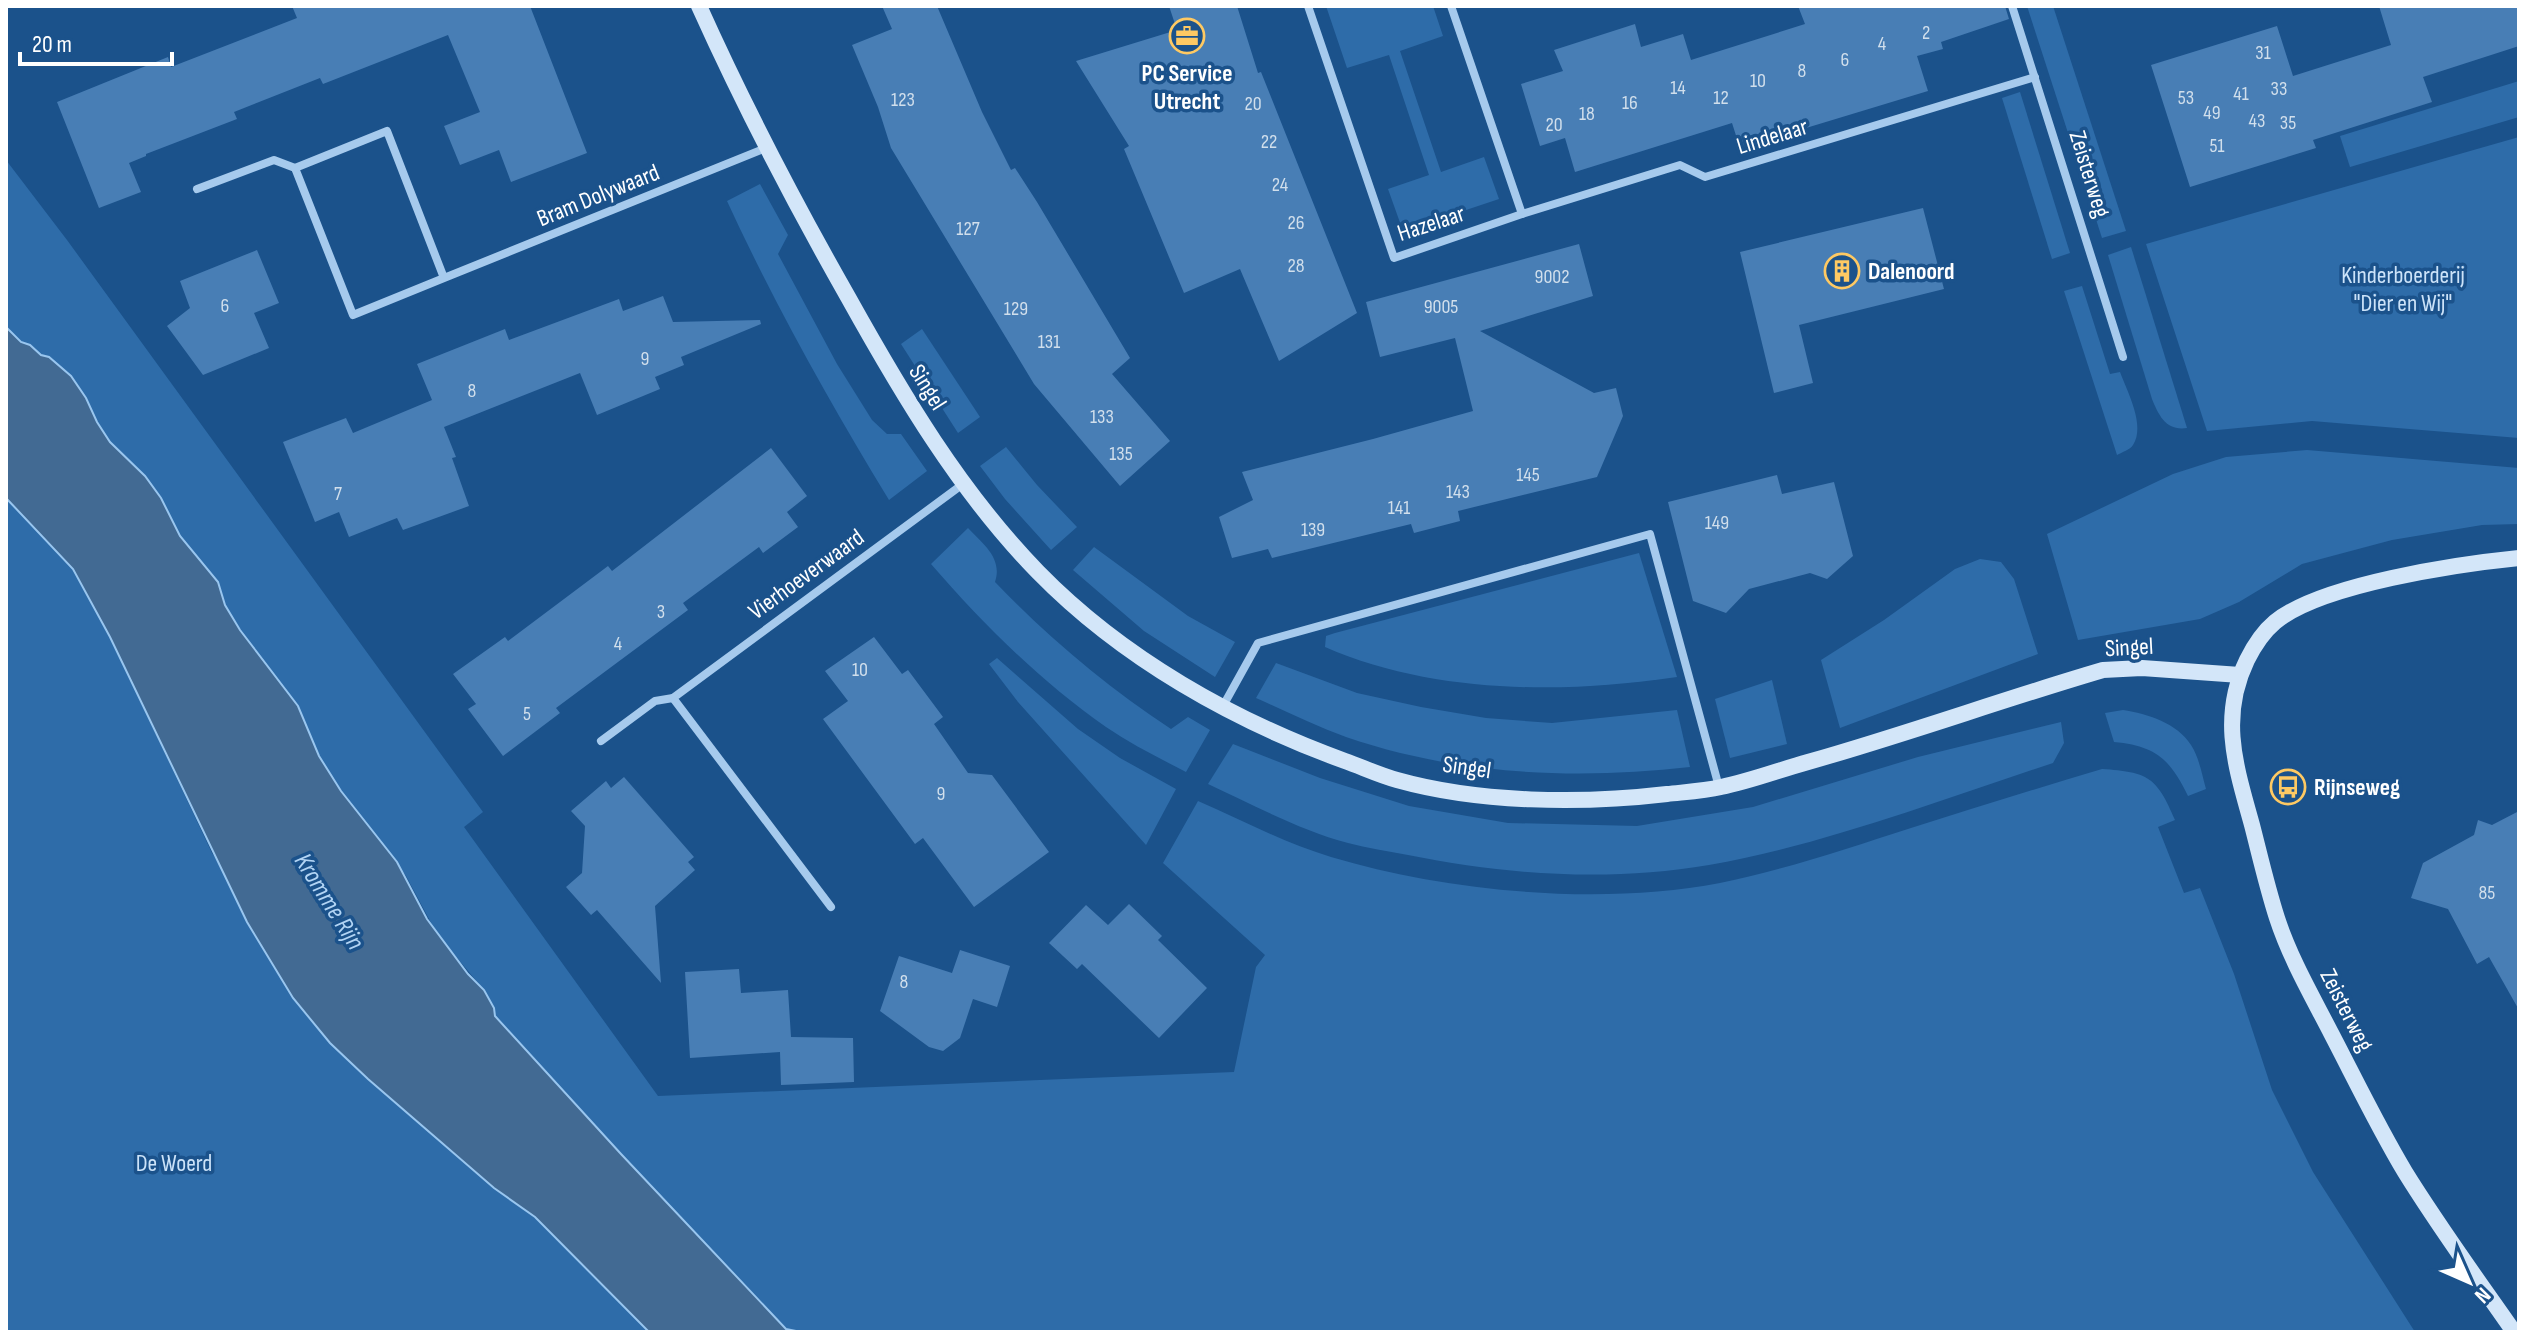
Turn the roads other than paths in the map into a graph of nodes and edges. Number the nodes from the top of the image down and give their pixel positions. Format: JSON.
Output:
{"nodes":[{"id":1,"x":699,"y":6,"type":"edge"},
{"id":2,"x":1308,"y":6,"type":"edge"},
{"id":3,"x":1451,"y":6,"type":"edge"},
{"id":4,"x":2012,"y":6,"type":"edge"},
{"id":5,"x":2035,"y":77,"type":"junction"},
{"id":6,"x":766,"y":148,"type":"junction"},
{"id":7,"x":295,"y":168,"type":"junction"},
{"id":8,"x":197,"y":189,"type":"dead end"},
{"id":9,"x":1522,"y":214,"type":"junction"},
{"id":10,"x":444,"y":278,"type":"junction"},
{"id":11,"x":2123,"y":357,"type":"dead end"},
{"id":12,"x":963,"y":484,"type":"junction"},
{"id":13,"x":2519,"y":558,"type":"edge"},
{"id":14,"x":2240,"y":675,"type":"junction"},
{"id":15,"x":673,"y":698,"type":"junction"},
{"id":16,"x":1223,"y":706,"type":"junction"},
{"id":17,"x":601,"y":741,"type":"dead end"},
{"id":18,"x":1720,"y":788,"type":"junction"},
{"id":19,"x":831,"y":907,"type":"dead end"},
{"id":20,"x":2514,"y":1332,"type":"edge"}],
"edges":[{"from":1,"to":6,"type":"street","name":"Singel"},
{"from":2,"to":9,"type":"street","name":"Hazelaar"},
{"from":3,"to":9,"type":"street"},
{"from":4,"to":5,"type":"street","name":"Zeisterweg"},
{"from":5,"to":9,"type":"street","name":"Lindelaar"},
{"from":5,"to":11,"type":"street","name":"Zeisterweg"},
{"from":6,"to":10,"type":"street","name":"Bram Dolywaard"},
{"from":6,"to":12,"type":"street","name":"Singel"},
{"from":7,"to":8,"type":"street"},
{"from":7,"to":10,"type":"street","name":"Bram Dolywaard"},
{"from":7,"to":10,"type":"street"},
{"from":12,"to":15,"type":"street","name":"Vierhoeverwaard"},
{"from":12,"to":16,"type":"street","name":"Singel"},
{"from":13,"to":14,"type":"street"},
{"from":14,"to":18,"type":"street","name":"Singel"},
{"from":14,"to":20,"type":"street","name":"Zeisterweg"},
{"from":15,"to":17,"type":"street","name":"Vierhoeverwaard"},
{"from":15,"to":19,"type":"street"},
{"from":16,"to":18,"type":"street","name":"Singel"},
{"from":16,"to":18,"type":"street"}]}
